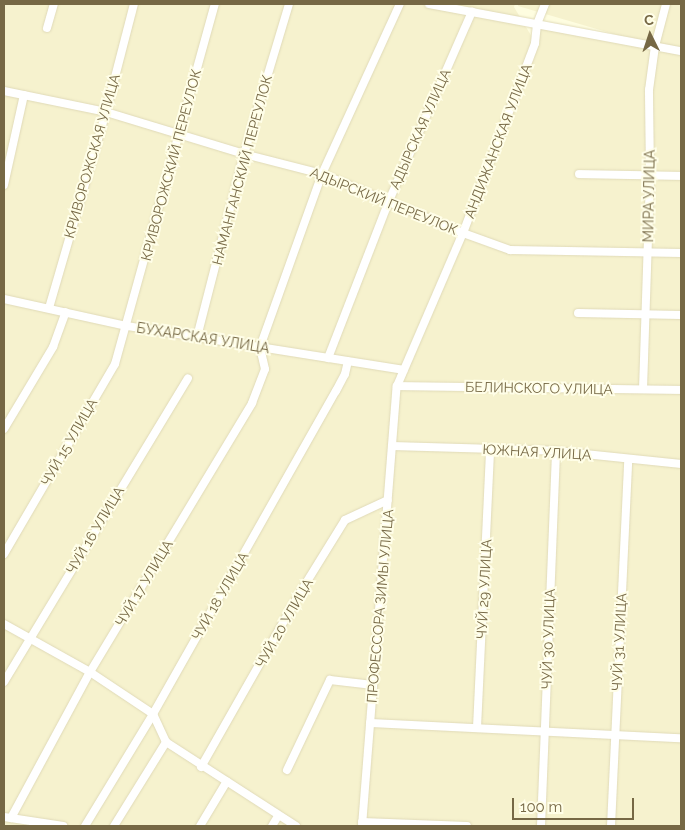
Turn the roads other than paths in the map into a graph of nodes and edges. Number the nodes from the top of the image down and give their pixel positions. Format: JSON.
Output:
{"nodes":[{"id":1,"x":54,"y":4,"type":"edge"},
{"id":2,"x":134,"y":4,"type":"edge"},
{"id":3,"x":215,"y":4,"type":"edge"},
{"id":4,"x":289,"y":4,"type":"edge"},
{"id":5,"x":400,"y":4,"type":"edge"},
{"id":6,"x":429,"y":4,"type":"edge"},
{"id":7,"x":482,"y":4,"type":"edge"},
{"id":8,"x":545,"y":4,"type":"edge"},
{"id":9,"x":666,"y":4,"type":"edge"},
{"id":10,"x":472,"y":12,"type":"junction"},
{"id":11,"x":481,"y":14,"type":"junction"},
{"id":12,"x":537,"y":24,"type":"junction"},
{"id":13,"x":47,"y":28,"type":"dead end"},
{"id":14,"x":655,"y":46,"type":"junction"},
{"id":15,"x":681,"y":51,"type":"edge"},
{"id":16,"x":4,"y":91,"type":"edge"},
{"id":17,"x":24,"y":95,"type":"junction"},
{"id":18,"x":106,"y":112,"type":"junction"},
{"id":19,"x":181,"y":133,"type":"junction"},
{"id":20,"x":244,"y":154,"type":"junction"},
{"id":21,"x":322,"y":174,"type":"junction"},
{"id":22,"x":579,"y":174,"type":"dead end"},
{"id":23,"x":650,"y":176,"type":"junction"},
{"id":24,"x":681,"y":176,"type":"edge"},
{"id":25,"x":4,"y":185,"type":"edge"},
{"id":26,"x":388,"y":203,"type":"junction"},
{"id":27,"x":463,"y":233,"type":"junction"},
{"id":28,"x":681,"y":253,"type":"edge"},
{"id":29,"x":648,"y":254,"type":"junction"},
{"id":30,"x":4,"y":299,"type":"edge"},
{"id":31,"x":49,"y":308,"type":"junction"},
{"id":32,"x":66,"y":312,"type":"junction"},
{"id":33,"x":578,"y":313,"type":"dead end"},
{"id":34,"x":646,"y":314,"type":"junction"},
{"id":35,"x":681,"y":315,"type":"edge"},
{"id":36,"x":127,"y":326,"type":"junction"},
{"id":37,"x":197,"y":337,"type":"junction"},
{"id":38,"x":260,"y":347,"type":"junction"},
{"id":39,"x":328,"y":358,"type":"junction"},
{"id":40,"x":348,"y":361,"type":"junction"},
{"id":41,"x":404,"y":370,"type":"junction"},
{"id":42,"x":188,"y":378,"type":"dead end"},
{"id":43,"x":397,"y":386,"type":"junction"},
{"id":44,"x":644,"y":389,"type":"junction"},
{"id":45,"x":681,"y":390,"type":"edge"},
{"id":46,"x":4,"y":429,"type":"edge"},
{"id":47,"x":392,"y":446,"type":"junction"},
{"id":48,"x":490,"y":450,"type":"junction"},
{"id":49,"x":556,"y":451,"type":"junction"},
{"id":50,"x":628,"y":459,"type":"junction"},
{"id":51,"x":681,"y":464,"type":"edge"},
{"id":52,"x":388,"y":500,"type":"junction"},
{"id":53,"x":4,"y":554,"type":"edge"},
{"id":54,"x":4,"y":624,"type":"edge"},
{"id":55,"x":29,"y":639,"type":"junction"},
{"id":56,"x":90,"y":672,"type":"junction"},
{"id":57,"x":4,"y":682,"type":"edge"},
{"id":58,"x":373,"y":685,"type":"junction"},
{"id":59,"x":153,"y":714,"type":"junction"},
{"id":60,"x":370,"y":723,"type":"junction"},
{"id":61,"x":477,"y":728,"type":"junction"},
{"id":62,"x":545,"y":731,"type":"junction"},
{"id":63,"x":615,"y":735,"type":"junction"},
{"id":64,"x":681,"y":738,"type":"edge"},
{"id":65,"x":166,"y":742,"type":"junction"},
{"id":66,"x":201,"y":766,"type":"junction"},
{"id":67,"x":287,"y":770,"type":"dead end"},
{"id":68,"x":227,"y":781,"type":"junction"},
{"id":69,"x":278,"y":816,"type":"junction"},
{"id":70,"x":8,"y":818,"type":"edge"},
{"id":71,"x":362,"y":824,"type":"edge"},
{"id":72,"x":63,"y":826,"type":"edge"},
{"id":73,"x":85,"y":826,"type":"edge"},
{"id":74,"x":114,"y":826,"type":"edge"},
{"id":75,"x":200,"y":826,"type":"edge"},
{"id":76,"x":272,"y":826,"type":"edge"},
{"id":77,"x":296,"y":826,"type":"edge"},
{"id":78,"x":467,"y":826,"type":"edge"},
{"id":79,"x":540,"y":826,"type":"edge"},
{"id":80,"x":611,"y":826,"type":"edge"}],
"edges":[{"from":1,"to":13,"type":"street"},
{"from":2,"to":18,"type":"street","name":"КРИВОРОЖСКАЯ УЛИЦА"},
{"from":3,"to":19,"type":"street","name":"КРИВОРОЖСКИЙ ПЕРЕУЛОК"},
{"from":4,"to":20,"type":"street","name":"НАМАНГАНСКИЙ ПЕРЕУЛОК"},
{"from":5,"to":21,"type":"street"},
{"from":6,"to":10,"type":"street"},
{"from":7,"to":11,"type":"street"},
{"from":8,"to":12,"type":"street","name":"АНДИЖАНСКАЯ УЛИЦА"},
{"from":9,"to":14,"type":"street","name":"МИРА УЛИЦА"},
{"from":10,"to":11,"type":"street"},
{"from":10,"to":26,"type":"street","name":"АДЫРСКАЯ УЛИЦА"},
{"from":11,"to":12,"type":"street"},
{"from":12,"to":14,"type":"street"},
{"from":12,"to":27,"type":"street","name":"АНДИЖАНСКАЯ УЛИЦА"},
{"from":14,"to":15,"type":"street"},
{"from":14,"to":23,"type":"street","name":"МИРА УЛИЦА"},
{"from":16,"to":17,"type":"street","name":"АДЫРСКИЙ ПЕРЕУЛОК"},
{"from":17,"to":18,"type":"street","name":"АДЫРСКИЙ ПЕРЕУЛОК"},
{"from":17,"to":25,"type":"street"},
{"from":18,"to":19,"type":"street","name":"АДЫРСКИЙ ПЕРЕУЛОК"},
{"from":18,"to":31,"type":"street","name":"КРИВОРОЖСКАЯ УЛИЦА"},
{"from":19,"to":20,"type":"street","name":"АДЫРСКИЙ ПЕРЕУЛОК"},
{"from":19,"to":36,"type":"street","name":"КРИВОРОЖСКИЙ ПЕРЕУЛОК"},
{"from":20,"to":21,"type":"street","name":"АДЫРСКИЙ ПЕРЕУЛОК"},
{"from":20,"to":37,"type":"street","name":"НАМАНГАНСКИЙ ПЕРЕУЛОК"},
{"from":21,"to":26,"type":"street","name":"АДЫРСКИЙ ПЕРЕУЛОК"},
{"from":21,"to":38,"type":"street"},
{"from":22,"to":23,"type":"street"},
{"from":23,"to":24,"type":"street"},
{"from":23,"to":29,"type":"street","name":"МИРА УЛИЦА"},
{"from":26,"to":27,"type":"street","name":"АДЫРСКИЙ ПЕРЕУЛОК"},
{"from":26,"to":39,"type":"street","name":"АДЫРСКАЯ УЛИЦА"},
{"from":27,"to":29,"type":"street","name":"АДЫРСКИЙ ПЕРЕУЛОК"},
{"from":27,"to":41,"type":"street","name":"АНДИЖАНСКАЯ УЛИЦА"},
{"from":28,"to":29,"type":"street","name":"АДЫРСКИЙ ПЕРЕУЛОК"},
{"from":29,"to":34,"type":"street","name":"МИРА УЛИЦА"},
{"from":30,"to":31,"type":"street","name":"БУХАРСКАЯ УЛИЦА"},
{"from":31,"to":32,"type":"street","name":"БУХАРСКАЯ УЛИЦА"},
{"from":32,"to":36,"type":"street","name":"БУХАРСКАЯ УЛИЦА"},
{"from":32,"to":46,"type":"street"},
{"from":33,"to":34,"type":"street"},
{"from":34,"to":35,"type":"street"},
{"from":34,"to":44,"type":"street","name":"МИРА УЛИЦА"},
{"from":36,"to":37,"type":"street","name":"БУХАРСКАЯ УЛИЦА"},
{"from":36,"to":53,"type":"street","name":"ЧУЙ 15 УЛИЦА"},
{"from":37,"to":38,"type":"street","name":"БУХАРСКАЯ УЛИЦА"},
{"from":38,"to":39,"type":"street","name":"БУХАРСКАЯ УЛИЦА"},
{"from":38,"to":56,"type":"street","name":"ЧУЙ 17 УЛИЦА"},
{"from":39,"to":40,"type":"street","name":"БУХАРСКАЯ УЛИЦА"},
{"from":40,"to":41,"type":"street","name":"БУХАРСКАЯ УЛИЦА"},
{"from":40,"to":59,"type":"street","name":"ЧУЙ 18 УЛИЦА"},
{"from":41,"to":43,"type":"street","name":"АНДИЖАНСКАЯ УЛИЦА"},
{"from":42,"to":55,"type":"street","name":"ЧУЙ 16 УЛИЦА"},
{"from":43,"to":44,"type":"street","name":"БЕЛИНСКОГО УЛИЦА"},
{"from":43,"to":47,"type":"street","name":"ПРОФЕССОРА ЗИМЫ УЛИЦА"},
{"from":44,"to":45,"type":"street","name":"БЕЛИНСКОГО УЛИЦА"},
{"from":47,"to":48,"type":"street","name":"ЮЖНАЯ УЛИЦА"},
{"from":47,"to":52,"type":"street","name":"ПРОФЕССОРА ЗИМЫ УЛИЦА"},
{"from":48,"to":49,"type":"street","name":"ЮЖНАЯ УЛИЦА"},
{"from":48,"to":61,"type":"street","name":"ЧУЙ 29 УЛИЦА"},
{"from":49,"to":50,"type":"street","name":"ЮЖНАЯ УЛИЦА"},
{"from":49,"to":62,"type":"street","name":"ЧУЙ 30 УЛИЦА"},
{"from":50,"to":51,"type":"street","name":"ЮЖНАЯ УЛИЦА"},
{"from":50,"to":63,"type":"street","name":"ЧУЙ 31 УЛИЦА"},
{"from":52,"to":58,"type":"street","name":"ПРОФЕССОРА ЗИМЫ УЛИЦА"},
{"from":52,"to":66,"type":"street","name":"ЧУЙ 20 УЛИЦА"},
{"from":54,"to":55,"type":"street"},
{"from":55,"to":56,"type":"street"},
{"from":55,"to":57,"type":"street","name":"ЧУЙ 16 УЛИЦА"},
{"from":56,"to":59,"type":"street"},
{"from":56,"to":70,"type":"street","name":"ЧУЙ 17 УЛИЦА"},
{"from":58,"to":60,"type":"street","name":"ПРОФЕССОРА ЗИМЫ УЛИЦА"},
{"from":58,"to":67,"type":"street"},
{"from":59,"to":65,"type":"street"},
{"from":59,"to":73,"type":"street","name":"ЧУЙ 18 УЛИЦА"},
{"from":60,"to":61,"type":"street"},
{"from":60,"to":71,"type":"street","name":"ПРОФЕССОРА ЗИМЫ УЛИЦА"},
{"from":61,"to":62,"type":"street"},
{"from":62,"to":63,"type":"street"},
{"from":62,"to":79,"type":"street","name":"ЧУЙ 30 УЛИЦА"},
{"from":63,"to":64,"type":"street"},
{"from":63,"to":80,"type":"street","name":"ЧУЙ 31 УЛИЦА"},
{"from":65,"to":66,"type":"street"},
{"from":65,"to":74,"type":"street"},
{"from":66,"to":68,"type":"street"},
{"from":68,"to":69,"type":"street"},
{"from":68,"to":75,"type":"street"},
{"from":69,"to":76,"type":"street"},
{"from":69,"to":77,"type":"street"},
{"from":70,"to":72,"type":"street"},
{"from":71,"to":78,"type":"street"}]}
